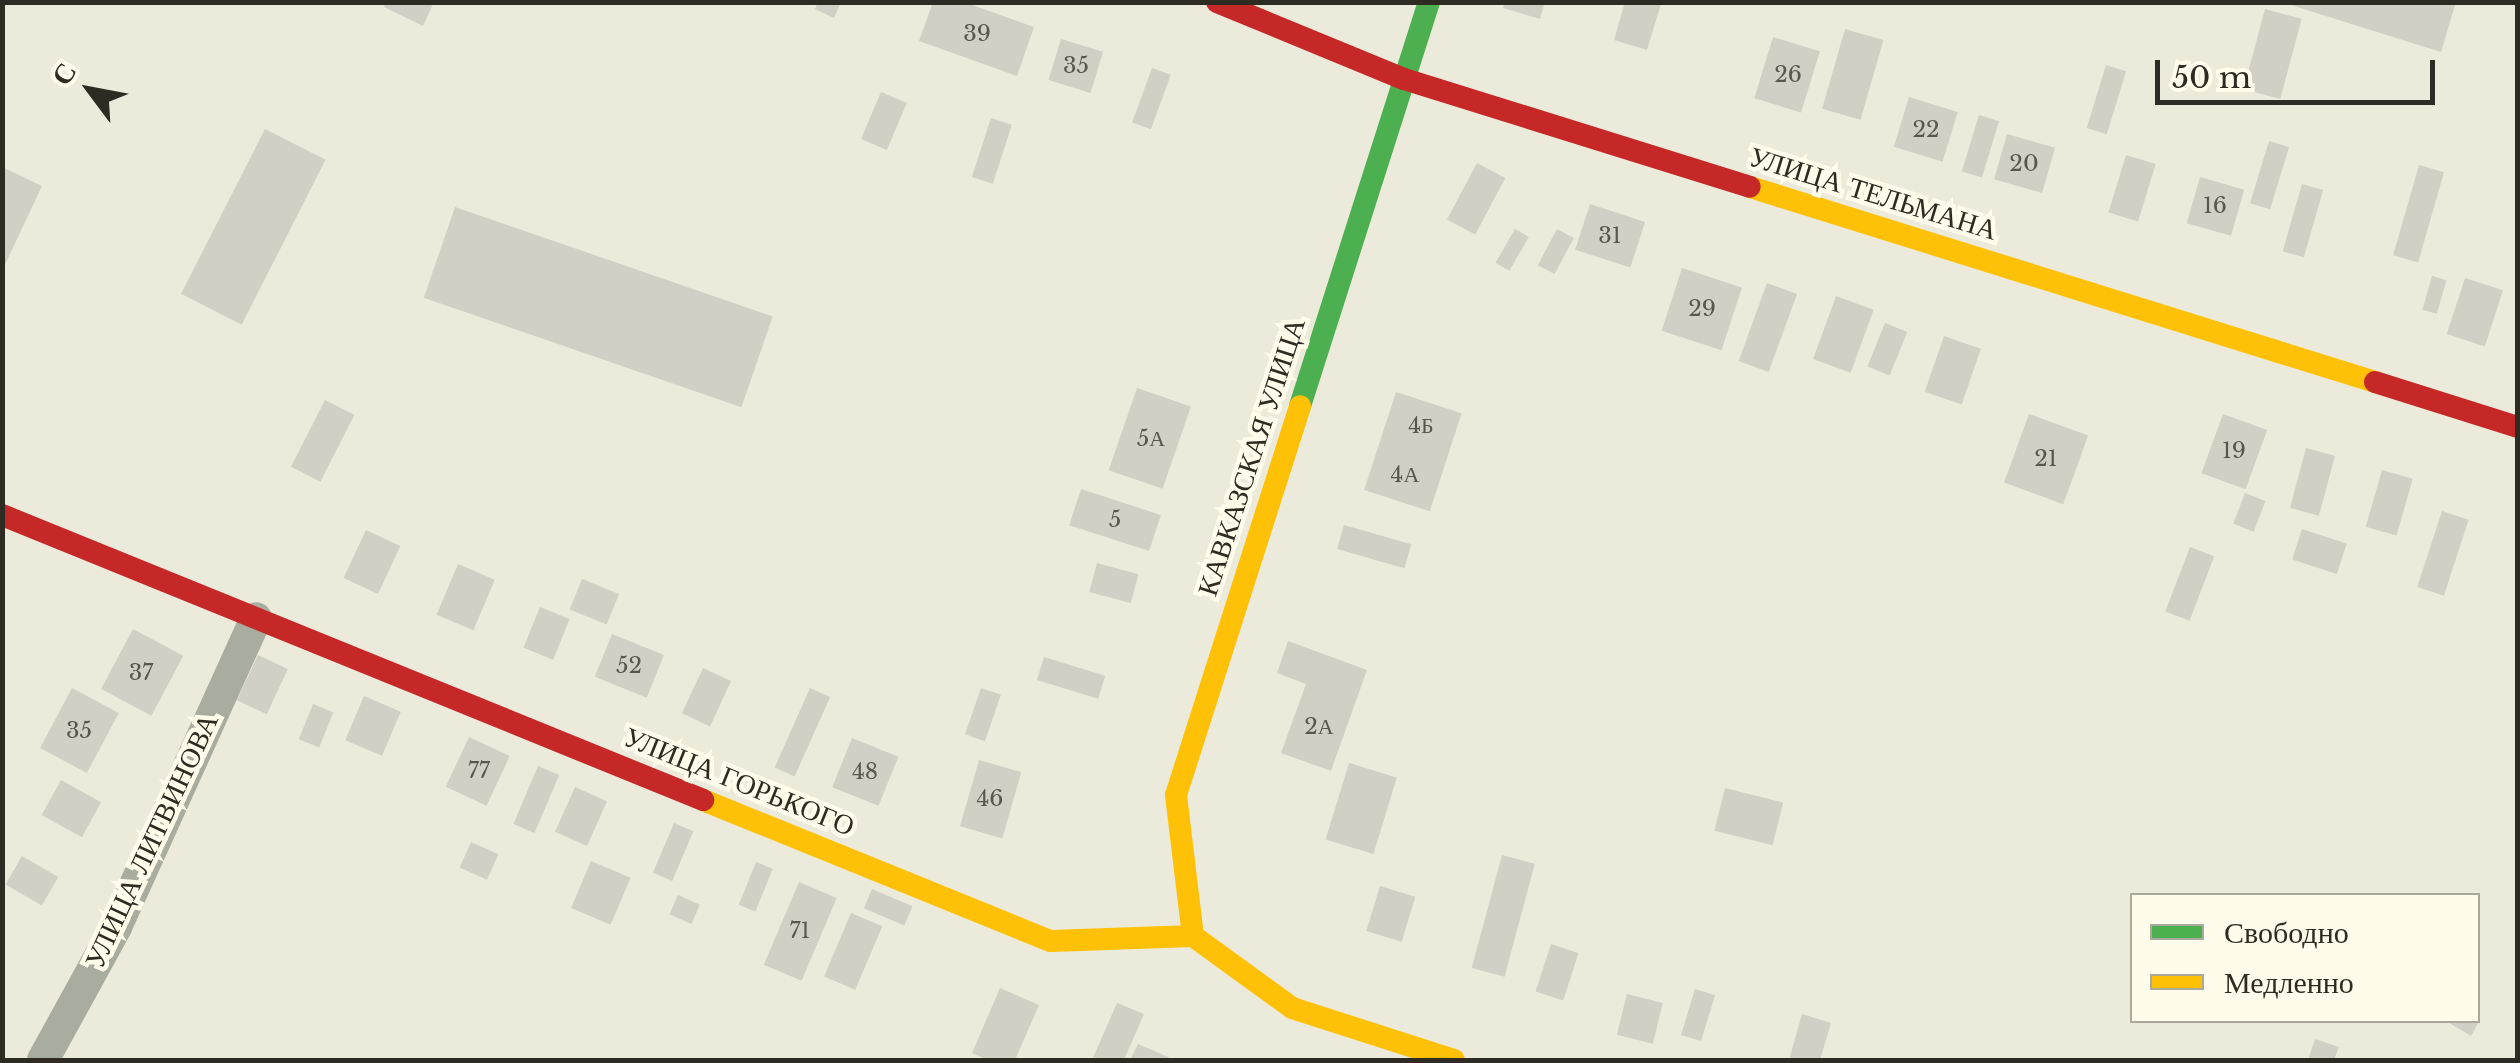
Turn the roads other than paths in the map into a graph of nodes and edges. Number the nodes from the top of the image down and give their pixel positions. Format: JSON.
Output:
{"nodes":[{"id":1,"x":1217,"y":2,"type":"edge"},
{"id":2,"x":1428,"y":2,"type":"edge"},
{"id":3,"x":1404,"y":79,"type":"junction"},
{"id":4,"x":2518,"y":427,"type":"edge"},
{"id":5,"x":2,"y":515,"type":"edge"},
{"id":6,"x":256,"y":618,"type":"junction"},
{"id":7,"x":1193,"y":936,"type":"junction"},
{"id":8,"x":42,"y":1060,"type":"edge"},
{"id":9,"x":1454,"y":1060,"type":"edge"}],
"edges":[{"from":1,"to":3,"type":"street","name":"УЛИЦА ТЕЛЬМАНА"},
{"from":2,"to":3,"type":"street","name":"КАВКАЗСКАЯ УЛИЦА"},
{"from":3,"to":4,"type":"street","name":"УЛИЦА ТЕЛЬМАНА"},
{"from":3,"to":7,"type":"street","name":"КАВКАЗСКАЯ УЛИЦА"},
{"from":5,"to":6,"type":"street","name":"УЛИЦА ГОРЬКОГО"},
{"from":6,"to":7,"type":"street","name":"УЛИЦА ГОРЬКОГО"},
{"from":6,"to":8,"type":"street","name":"УЛИЦА ЛИТВИНОВА"},
{"from":7,"to":9,"type":"street"}]}
